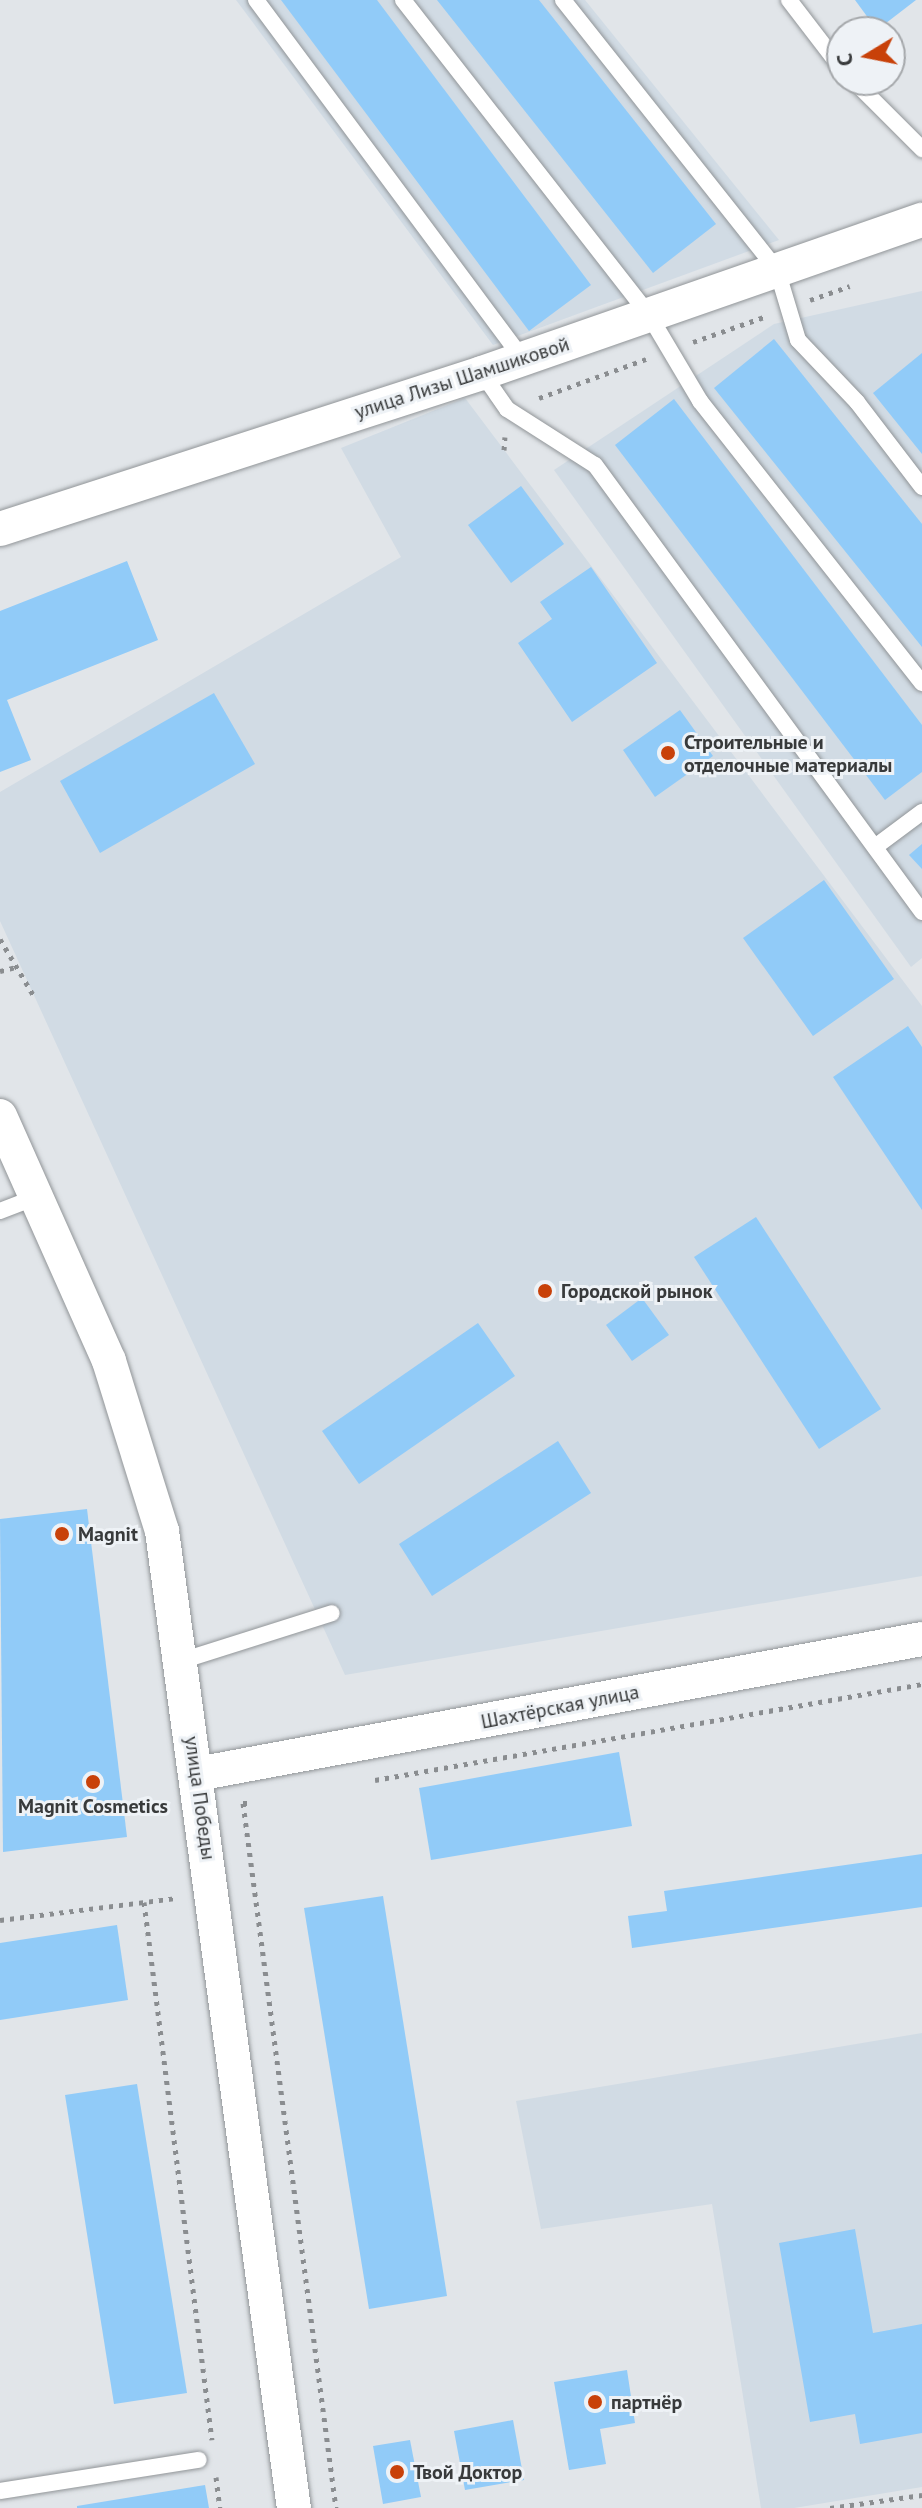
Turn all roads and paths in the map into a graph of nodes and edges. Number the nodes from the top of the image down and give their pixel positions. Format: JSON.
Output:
{"nodes":[{"id":1,"x":256,"y":0,"type":"edge"},
{"id":2,"x":403,"y":0,"type":"edge"},
{"id":3,"x":563,"y":0,"type":"edge"},
{"id":4,"x":789,"y":0,"type":"edge"},
{"id":5,"x":826,"y":48,"type":"edge"},
{"id":6,"x":869,"y":96,"type":"edge"},
{"id":7,"x":922,"y":149,"type":"edge"},
{"id":8,"x":922,"y":220,"type":"edge"},
{"id":9,"x":777,"y":270,"type":"junction"},
{"id":10,"x":863,"y":281,"type":"dead end"},
{"id":11,"x":789,"y":308,"type":"junction"},
{"id":12,"x":649,"y":315,"type":"junction"},
{"id":13,"x":671,"y":351,"type":"junction"},
{"id":14,"x":523,"y":359,"type":"junction"},
{"id":15,"x":482,"y":373,"type":"junction"},
{"id":16,"x":507,"y":409,"type":"junction"},
{"id":17,"x":922,"y":487,"type":"edge"},
{"id":18,"x":0,"y":529,"type":"edge"},
{"id":19,"x":922,"y":683,"type":"edge"},
{"id":20,"x":922,"y":812,"type":"edge"},
{"id":21,"x":875,"y":847,"type":"junction"},
{"id":22,"x":922,"y":912,"type":"edge"},
{"id":23,"x":0,"y":939,"type":"edge"},
{"id":24,"x":16,"y":967,"type":"junction"},
{"id":25,"x":0,"y":971,"type":"edge"},
{"id":26,"x":35,"y":998,"type":"dead end"},
{"id":27,"x":0,"y":1116,"type":"edge"},
{"id":28,"x":36,"y":1197,"type":"junction"},
{"id":29,"x":0,"y":1211,"type":"edge"},
{"id":30,"x":332,"y":1613,"type":"dead end"},
{"id":31,"x":922,"y":1639,"type":"edge"},
{"id":32,"x":181,"y":1661,"type":"junction"},
{"id":33,"x":922,"y":1684,"type":"edge"},
{"id":34,"x":197,"y":1774,"type":"junction"},
{"id":35,"x":367,"y":1782,"type":"dead end"},
{"id":36,"x":259,"y":1801,"type":"dead end"},
{"id":37,"x":213,"y":1894,"type":"junction"},
{"id":38,"x":144,"y":1902,"type":"junction"},
{"id":39,"x":0,"y":1920,"type":"edge"},
{"id":40,"x":212,"y":2446,"type":"dead end"},
{"id":41,"x":207,"y":2461,"type":"joint"},
{"id":42,"x":0,"y":2491,"type":"edge"},
{"id":43,"x":922,"y":2495,"type":"edge"},
{"id":44,"x":220,"y":2508,"type":"edge"},
{"id":45,"x":294,"y":2508,"type":"edge"},
{"id":46,"x":336,"y":2508,"type":"edge"},
{"id":47,"x":830,"y":2508,"type":"edge"}],
"edges":[{"from":1,"to":14,"type":"lane"},
{"from":2,"to":12,"type":"lane"},
{"from":3,"to":9,"type":"lane"},
{"from":4,"to":5,"type":"lane"},
{"from":6,"to":7,"type":"lane"},
{"from":8,"to":9,"type":"street","name":"улица Лизы Шамшиковой"},
{"from":9,"to":11,"type":"lane"},
{"from":9,"to":12,"type":"street","name":"улица Лизы Шамшиковой"},
{"from":10,"to":11,"type":"path"},
{"from":11,"to":13,"type":"path"},
{"from":11,"to":17,"type":"lane"},
{"from":12,"to":13,"type":"lane"},
{"from":12,"to":14,"type":"street","name":"улица Лизы Шамшиковой"},
{"from":13,"to":16,"type":"path"},
{"from":13,"to":19,"type":"lane"},
{"from":14,"to":15,"type":"street","name":"улица Лизы Шамшиковой"},
{"from":15,"to":16,"type":"lane"},
{"from":15,"to":18,"type":"street","name":"улица Лизы Шамшиковой"},
{"from":16,"to":21,"type":"lane"},
{"from":20,"to":21,"type":"lane"},
{"from":21,"to":22,"type":"lane"},
{"from":23,"to":24,"type":"path"},
{"from":24,"to":25,"type":"path"},
{"from":24,"to":26,"type":"path"},
{"from":27,"to":28,"type":"street","name":"улица Победы"},
{"from":28,"to":29,"type":"lane"},
{"from":28,"to":32,"type":"street","name":"улица Победы"},
{"from":30,"to":32,"type":"lane"},
{"from":31,"to":34,"type":"street","name":"Шахтёрская улица"},
{"from":32,"to":34,"type":"street","name":"улица Победы"},
{"from":33,"to":35,"type":"path"},
{"from":34,"to":37,"type":"street","name":"улица Победы"},
{"from":36,"to":46,"type":"path"},
{"from":37,"to":38,"type":"path"},
{"from":37,"to":45,"type":"street","name":"улица Победы"},
{"from":38,"to":39,"type":"path"},
{"from":38,"to":40,"type":"path"},
{"from":41,"to":42,"type":"lane"},
{"from":41,"to":44,"type":"path"},
{"from":43,"to":47,"type":"path"}]}
